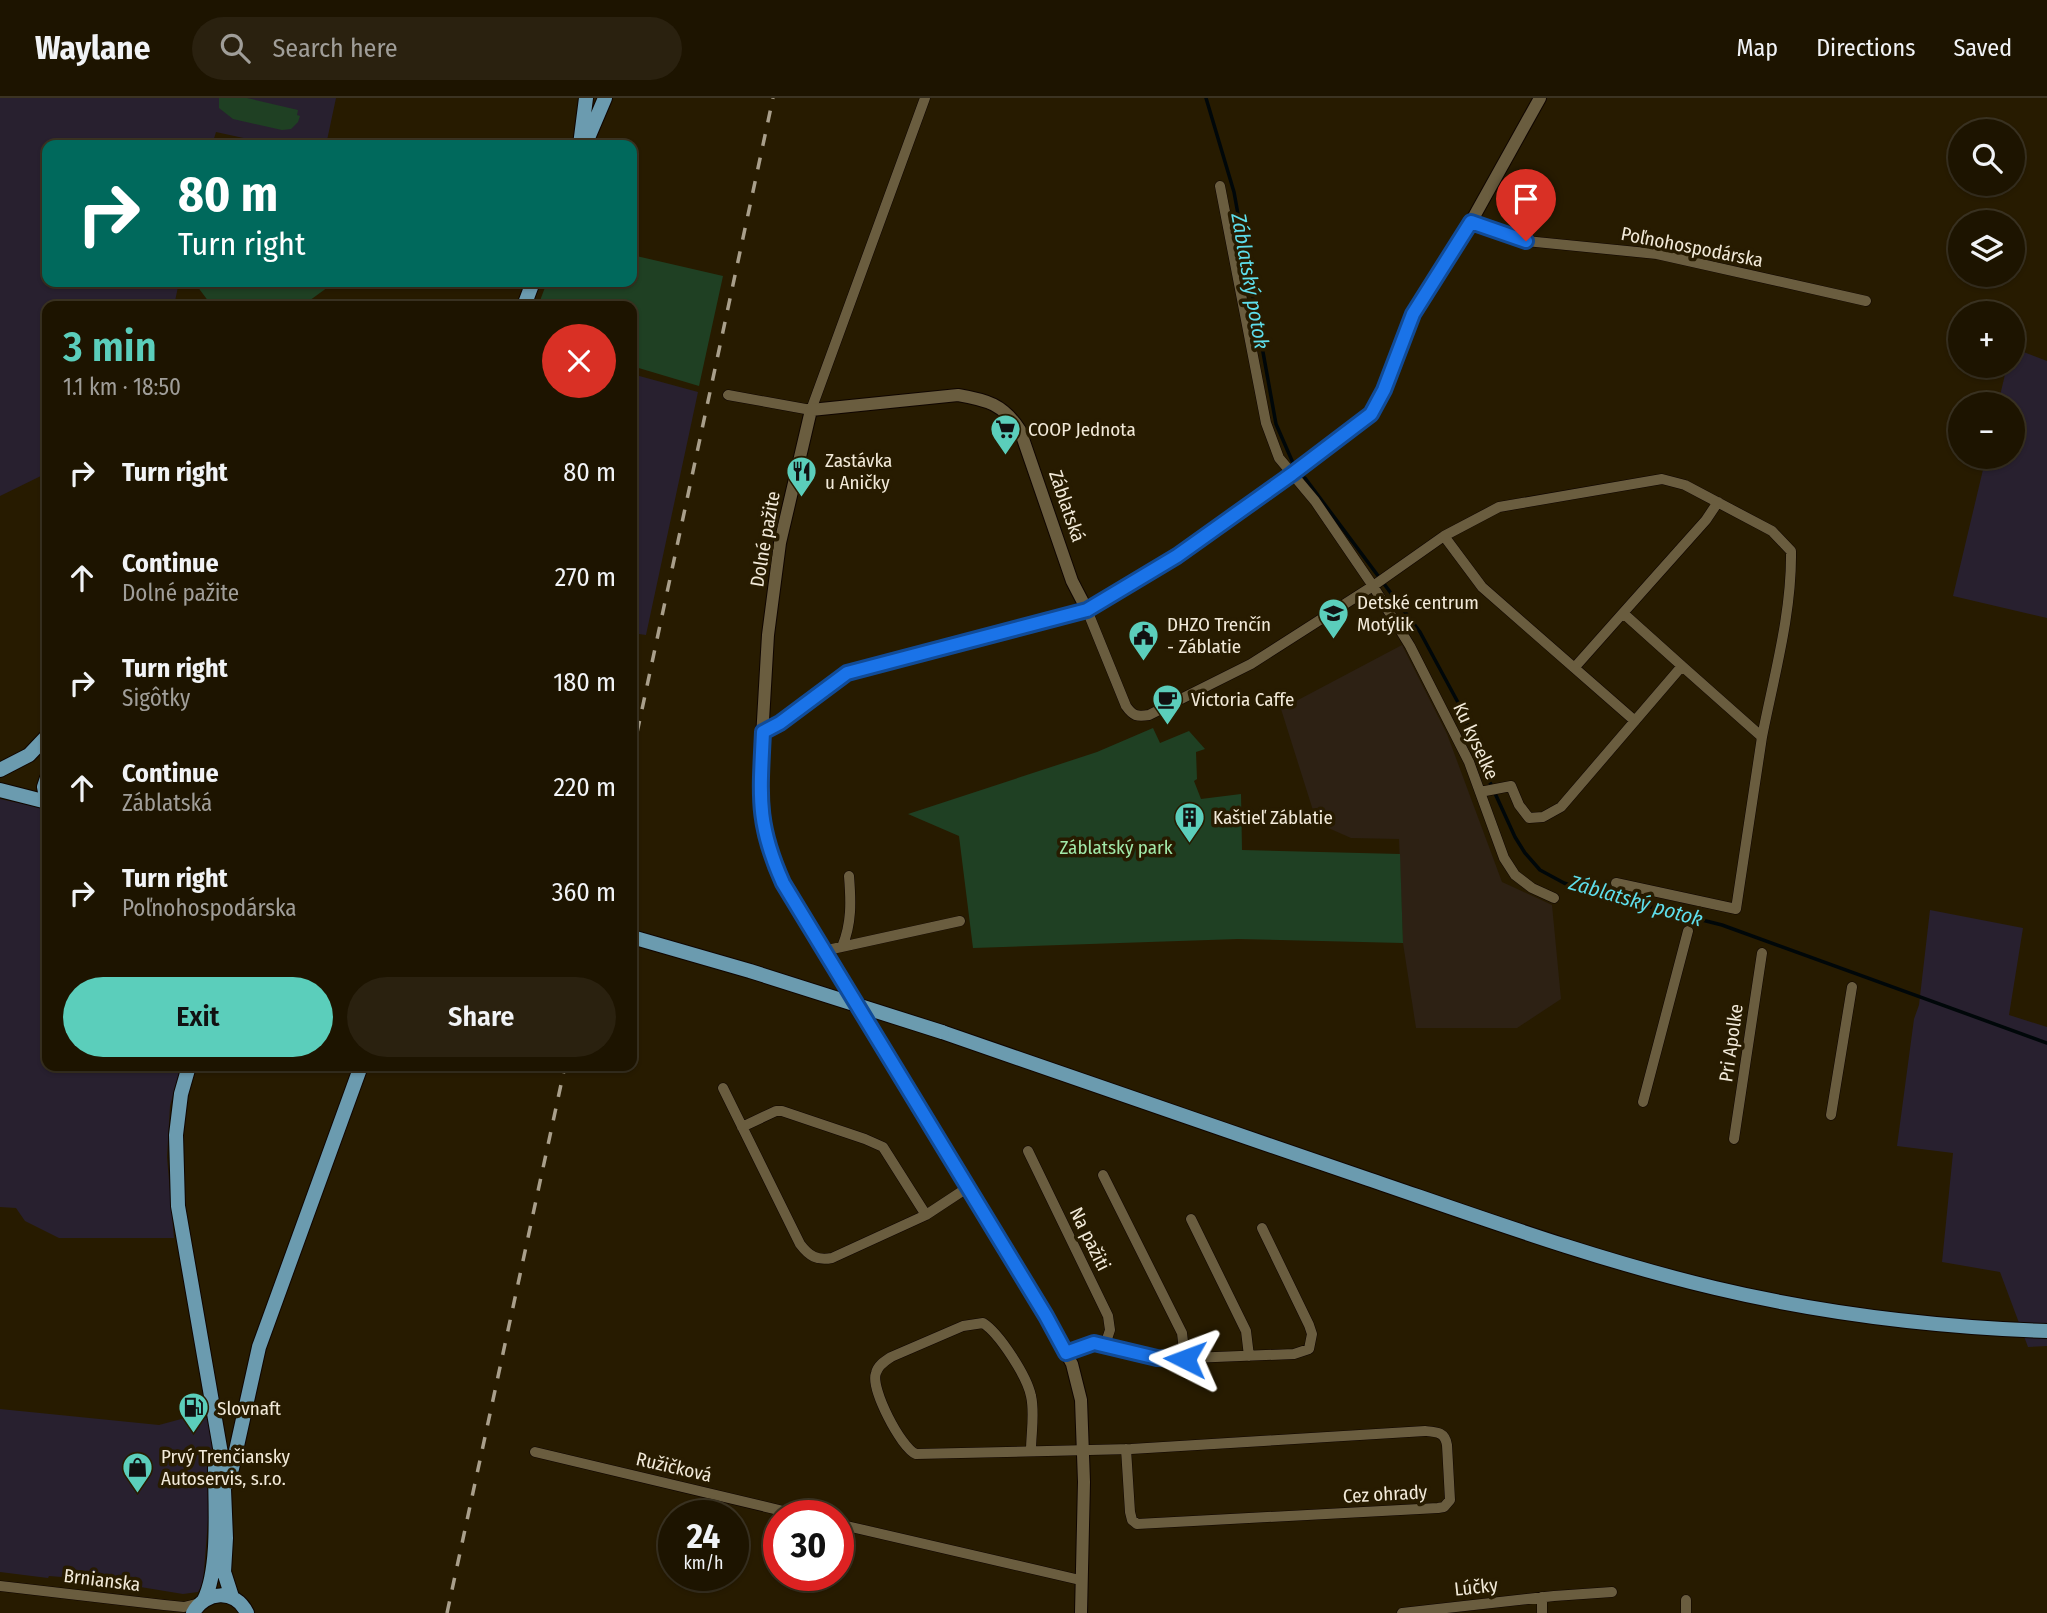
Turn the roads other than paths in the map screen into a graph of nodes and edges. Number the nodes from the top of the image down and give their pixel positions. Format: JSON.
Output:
{"nodes":[{"id":1,"x":586,"y":98,"type":"edge"},
{"id":2,"x":605,"y":98,"type":"edge"},
{"id":3,"x":925,"y":98,"type":"edge"},
{"id":4,"x":1540,"y":98,"type":"edge"},
{"id":5,"x":582,"y":140,"type":"edge"},
{"id":6,"x":584,"y":140,"type":"edge"},
{"id":7,"x":1220,"y":186,"type":"dead end"},
{"id":8,"x":1471,"y":222,"type":"junction"},
{"id":9,"x":1866,"y":301,"type":"dead end"},
{"id":10,"x":728,"y":395,"type":"dead end"},
{"id":11,"x":811,"y":410,"type":"junction"},
{"id":12,"x":1292,"y":474,"type":"junction"},
{"id":13,"x":1718,"y":502,"type":"junction"},
{"id":14,"x":1444,"y":536,"type":"junction"},
{"id":15,"x":1373,"y":586,"type":"junction"},
{"id":16,"x":1087,"y":610,"type":"junction"},
{"id":17,"x":1623,"y":613,"type":"junction"},
{"id":18,"x":1682,"y":666,"type":"junction"},
{"id":19,"x":1575,"y":667,"type":"junction"},
{"id":20,"x":1635,"y":721,"type":"junction"},
{"id":21,"x":763,"y":732,"type":"junction"},
{"id":22,"x":1762,"y":737,"type":"junction"},
{"id":23,"x":42,"y":741,"type":"edge"},
{"id":24,"x":0,"y":770,"type":"edge"},
{"id":25,"x":0,"y":790,"type":"edge"},
{"id":26,"x":1482,"y":791,"type":"junction"},
{"id":27,"x":42,"y":800,"type":"edge"},
{"id":28,"x":849,"y":876,"type":"dead end"},
{"id":29,"x":1616,"y":883,"type":"dead end"},
{"id":30,"x":1555,"y":898,"type":"dead end"},
{"id":31,"x":960,"y":921,"type":"dead end"},
{"id":32,"x":1688,"y":931,"type":"dead end"},
{"id":33,"x":637,"y":938,"type":"edge"},
{"id":34,"x":842,"y":947,"type":"junction"},
{"id":35,"x":823,"y":951,"type":"junction"},
{"id":36,"x":1762,"y":953,"type":"dead end"},
{"id":37,"x":1852,"y":987,"type":"dead end"},
{"id":38,"x":188,"y":1071,"type":"edge"},
{"id":39,"x":360,"y":1071,"type":"edge"},
{"id":40,"x":723,"y":1088,"type":"dead end"},
{"id":41,"x":1643,"y":1102,"type":"dead end"},
{"id":42,"x":1831,"y":1115,"type":"dead end"},
{"id":43,"x":743,"y":1127,"type":"junction"},
{"id":44,"x":1734,"y":1139,"type":"dead end"},
{"id":45,"x":1028,"y":1151,"type":"dead end"},
{"id":46,"x":1103,"y":1175,"type":"dead end"},
{"id":47,"x":967,"y":1188,"type":"junction"},
{"id":48,"x":926,"y":1215,"type":"junction"},
{"id":49,"x":1191,"y":1219,"type":"dead end"},
{"id":50,"x":1262,"y":1228,"type":"dead end"},
{"id":51,"x":2047,"y":1331,"type":"edge"},
{"id":52,"x":1105,"y":1345,"type":"junction"},
{"id":53,"x":1066,"y":1353,"type":"junction"},
{"id":54,"x":1248,"y":1356,"type":"junction"},
{"id":55,"x":1185,"y":1359,"type":"junction"},
{"id":56,"x":213,"y":1403,"type":"junction"},
{"id":57,"x":1126,"y":1449,"type":"junction"},
{"id":58,"x":1083,"y":1450,"type":"junction"},
{"id":59,"x":1031,"y":1451,"type":"junction"},
{"id":60,"x":536,"y":1452,"type":"dead end"},
{"id":61,"x":226,"y":1497,"type":"junction"},
{"id":62,"x":763,"y":1506,"type":"edge"},
{"id":63,"x":854,"y":1528,"type":"edge"},
{"id":64,"x":1080,"y":1580,"type":"junction"},
{"id":65,"x":0,"y":1586,"type":"edge"},
{"id":66,"x":1612,"y":1592,"type":"dead end"},
{"id":67,"x":232,"y":1597,"type":"junction"},
{"id":68,"x":1542,"y":1597,"type":"junction"},
{"id":69,"x":1686,"y":1600,"type":"dead end"},
{"id":70,"x":164,"y":1605,"type":"junction"},
{"id":71,"x":199,"y":1605,"type":"edge"},
{"id":72,"x":174,"y":1613,"type":"edge"},
{"id":73,"x":247,"y":1613,"type":"edge"},
{"id":74,"x":1081,"y":1613,"type":"edge"},
{"id":75,"x":1402,"y":1613,"type":"edge"},
{"id":76,"x":1542,"y":1613,"type":"edge"},
{"id":77,"x":1686,"y":1613,"type":"edge"}],
"edges":[{"from":1,"to":5,"type":"main road"},
{"from":2,"to":6,"type":"main road"},
{"from":3,"to":11,"type":"street","name":"Dolné pažite"},
{"from":4,"to":8,"type":"street"},
{"from":7,"to":12,"type":"street"},
{"from":8,"to":9,"type":"street","name":"Poľnohospodárska"},
{"from":8,"to":12,"type":"street"},
{"from":10,"to":11,"type":"street","name":"Záblatská"},
{"from":11,"to":16,"type":"street","name":"Záblatská"},
{"from":11,"to":21,"type":"street","name":"Dolné pažite"},
{"from":12,"to":15,"type":"street","name":"Ku kyselke"},
{"from":12,"to":16,"type":"street"},
{"from":13,"to":14,"type":"street"},
{"from":13,"to":17,"type":"street"},
{"from":13,"to":22,"type":"street"},
{"from":14,"to":15,"type":"street"},
{"from":14,"to":19,"type":"street"},
{"from":15,"to":16,"type":"street"},
{"from":15,"to":26,"type":"street","name":"Ku kyselke"},
{"from":16,"to":21,"type":"street"},
{"from":17,"to":18,"type":"street"},
{"from":17,"to":19,"type":"street"},
{"from":18,"to":20,"type":"street","name":"Ku kyselke"},
{"from":18,"to":22,"type":"street"},
{"from":19,"to":20,"type":"street"},
{"from":20,"to":26,"type":"street","name":"Ku kyselke"},
{"from":21,"to":35,"type":"street","name":"Dolné pažite"},
{"from":22,"to":29,"type":"street"},
{"from":23,"to":24,"type":"main road"},
{"from":25,"to":27,"type":"main road"},
{"from":26,"to":30,"type":"street","name":"Ku kyselke"},
{"from":28,"to":34,"type":"street"},
{"from":31,"to":34,"type":"street"},
{"from":32,"to":41,"type":"street"},
{"from":33,"to":51,"type":"main road","bridge":true},
{"from":34,"to":35,"type":"street"},
{"from":35,"to":47,"type":"street","name":"Dolné pažite"},
{"from":36,"to":44,"type":"street","name":"Pri Apolke"},
{"from":37,"to":42,"type":"street"},
{"from":38,"to":56,"type":"main road"},
{"from":39,"to":61,"type":"main road"},
{"from":40,"to":43,"type":"street"},
{"from":43,"to":48,"type":"street"},
{"from":43,"to":48,"type":"street"},
{"from":45,"to":52,"type":"street","name":"Na pažiti"},
{"from":46,"to":55,"type":"street","name":"Na pažiti"},
{"from":47,"to":48,"type":"street"},
{"from":47,"to":53,"type":"street","name":"Dolné pažite"},
{"from":49,"to":54,"type":"street"},
{"from":50,"to":54,"type":"street"},
{"from":52,"to":53,"type":"street"},
{"from":52,"to":55,"type":"street"},
{"from":53,"to":58,"type":"street","name":"Dolné pažite"},
{"from":54,"to":55,"type":"street"},
{"from":56,"to":61,"type":"main road"},
{"from":56,"to":71,"type":"main road"},
{"from":57,"to":57,"type":"street","name":"Cez ohrady"},
{"from":57,"to":58,"type":"street","name":"Cez ohrady"},
{"from":58,"to":59,"type":"street","name":"Cez ohrady"},
{"from":58,"to":64,"type":"street","name":"Dolné pažite"},
{"from":59,"to":59,"type":"street"},
{"from":60,"to":62,"type":"street","name":"Ružičková"},
{"from":61,"to":67,"type":"main road"},
{"from":63,"to":64,"type":"street"},
{"from":64,"to":74,"type":"street","name":"Dolné pažite"},
{"from":65,"to":70,"type":"street","name":"Brnianska"},
{"from":66,"to":68,"type":"street","name":"Lúčky"},
{"from":67,"to":71,"type":"main road"},
{"from":67,"to":73,"type":"main road"},
{"from":68,"to":75,"type":"street","name":"Lúčky"},
{"from":68,"to":76,"type":"street"},
{"from":69,"to":77,"type":"street"},
{"from":70,"to":71,"type":"street","name":"Brnianska"},
{"from":70,"to":72,"type":"street"}]}
